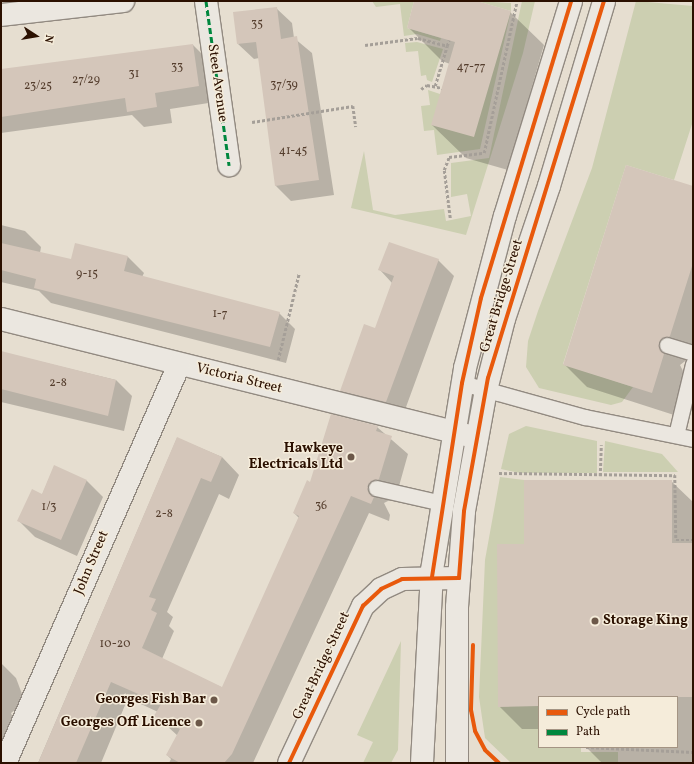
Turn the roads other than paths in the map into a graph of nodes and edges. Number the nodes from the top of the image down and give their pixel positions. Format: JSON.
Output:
{"nodes":[{"id":1,"x":123,"y":1,"type":"edge"},
{"id":2,"x":206,"y":1,"type":"edge"},
{"id":3,"x":571,"y":1,"type":"edge"},
{"id":4,"x":604,"y":3,"type":"edge"},
{"id":5,"x":1,"y":15,"type":"edge"},
{"id":6,"x":229,"y":165,"type":"dead end"},
{"id":7,"x":1,"y":319,"type":"edge"},
{"id":8,"x":667,"y":345,"type":"dead end"},
{"id":9,"x":693,"y":353,"type":"edge"},
{"id":10,"x":179,"y":364,"type":"junction"},
{"id":11,"x":692,"y":372,"type":"edge"},
{"id":12,"x":462,"y":383,"type":"junction"},
{"id":13,"x":486,"y":390,"type":"junction"},
{"id":14,"x":454,"y":433,"type":"junction"},
{"id":15,"x":676,"y":435,"type":"junction"},
{"id":16,"x":477,"y":438,"type":"junction"},
{"id":17,"x":693,"y":439,"type":"edge"},
{"id":18,"x":376,"y":488,"type":"dead end"},
{"id":19,"x":442,"y":504,"type":"junction"},
{"id":20,"x":432,"y":577,"type":"junction"},
{"id":21,"x":459,"y":578,"type":"junction"},
{"id":22,"x":5,"y":763,"type":"edge"},
{"id":23,"x":289,"y":763,"type":"edge"},
{"id":24,"x":422,"y":763,"type":"edge"},
{"id":25,"x":457,"y":763,"type":"edge"}],
"edges":[{"from":1,"to":5,"type":"street"},
{"from":2,"to":6,"type":"street","name":"Steel Avenue"},
{"from":3,"to":12,"type":"street","name":"Great Bridge Street"},
{"from":4,"to":13,"type":"street","name":"Great Bridge Street"},
{"from":7,"to":10,"type":"street","name":"Victoria Street"},
{"from":8,"to":9,"type":"lane"},
{"from":10,"to":14,"type":"street","name":"Victoria Street"},
{"from":10,"to":22,"type":"street","name":"John Street"},
{"from":11,"to":15,"type":"lane"},
{"from":12,"to":13,"type":"lane"},
{"from":12,"to":14,"type":"street","name":"Great Bridge Street"},
{"from":13,"to":15,"type":"lane"},
{"from":13,"to":16,"type":"street","name":"Great Bridge Street"},
{"from":14,"to":16,"type":"street","name":"Victoria Street"},
{"from":14,"to":19,"type":"street","name":"Great Bridge Street"},
{"from":15,"to":17,"type":"lane"},
{"from":16,"to":21,"type":"street","name":"Great Bridge Street"},
{"from":18,"to":19,"type":"lane"},
{"from":19,"to":20,"type":"street","name":"Great Bridge Street"},
{"from":20,"to":21,"type":"street","name":"Great Bridge Street"},
{"from":20,"to":23,"type":"street","name":"Great Bridge Street"},
{"from":20,"to":24,"type":"street","name":"Great Bridge Street"},
{"from":21,"to":25,"type":"street","name":"Great Bridge Street"}]}
